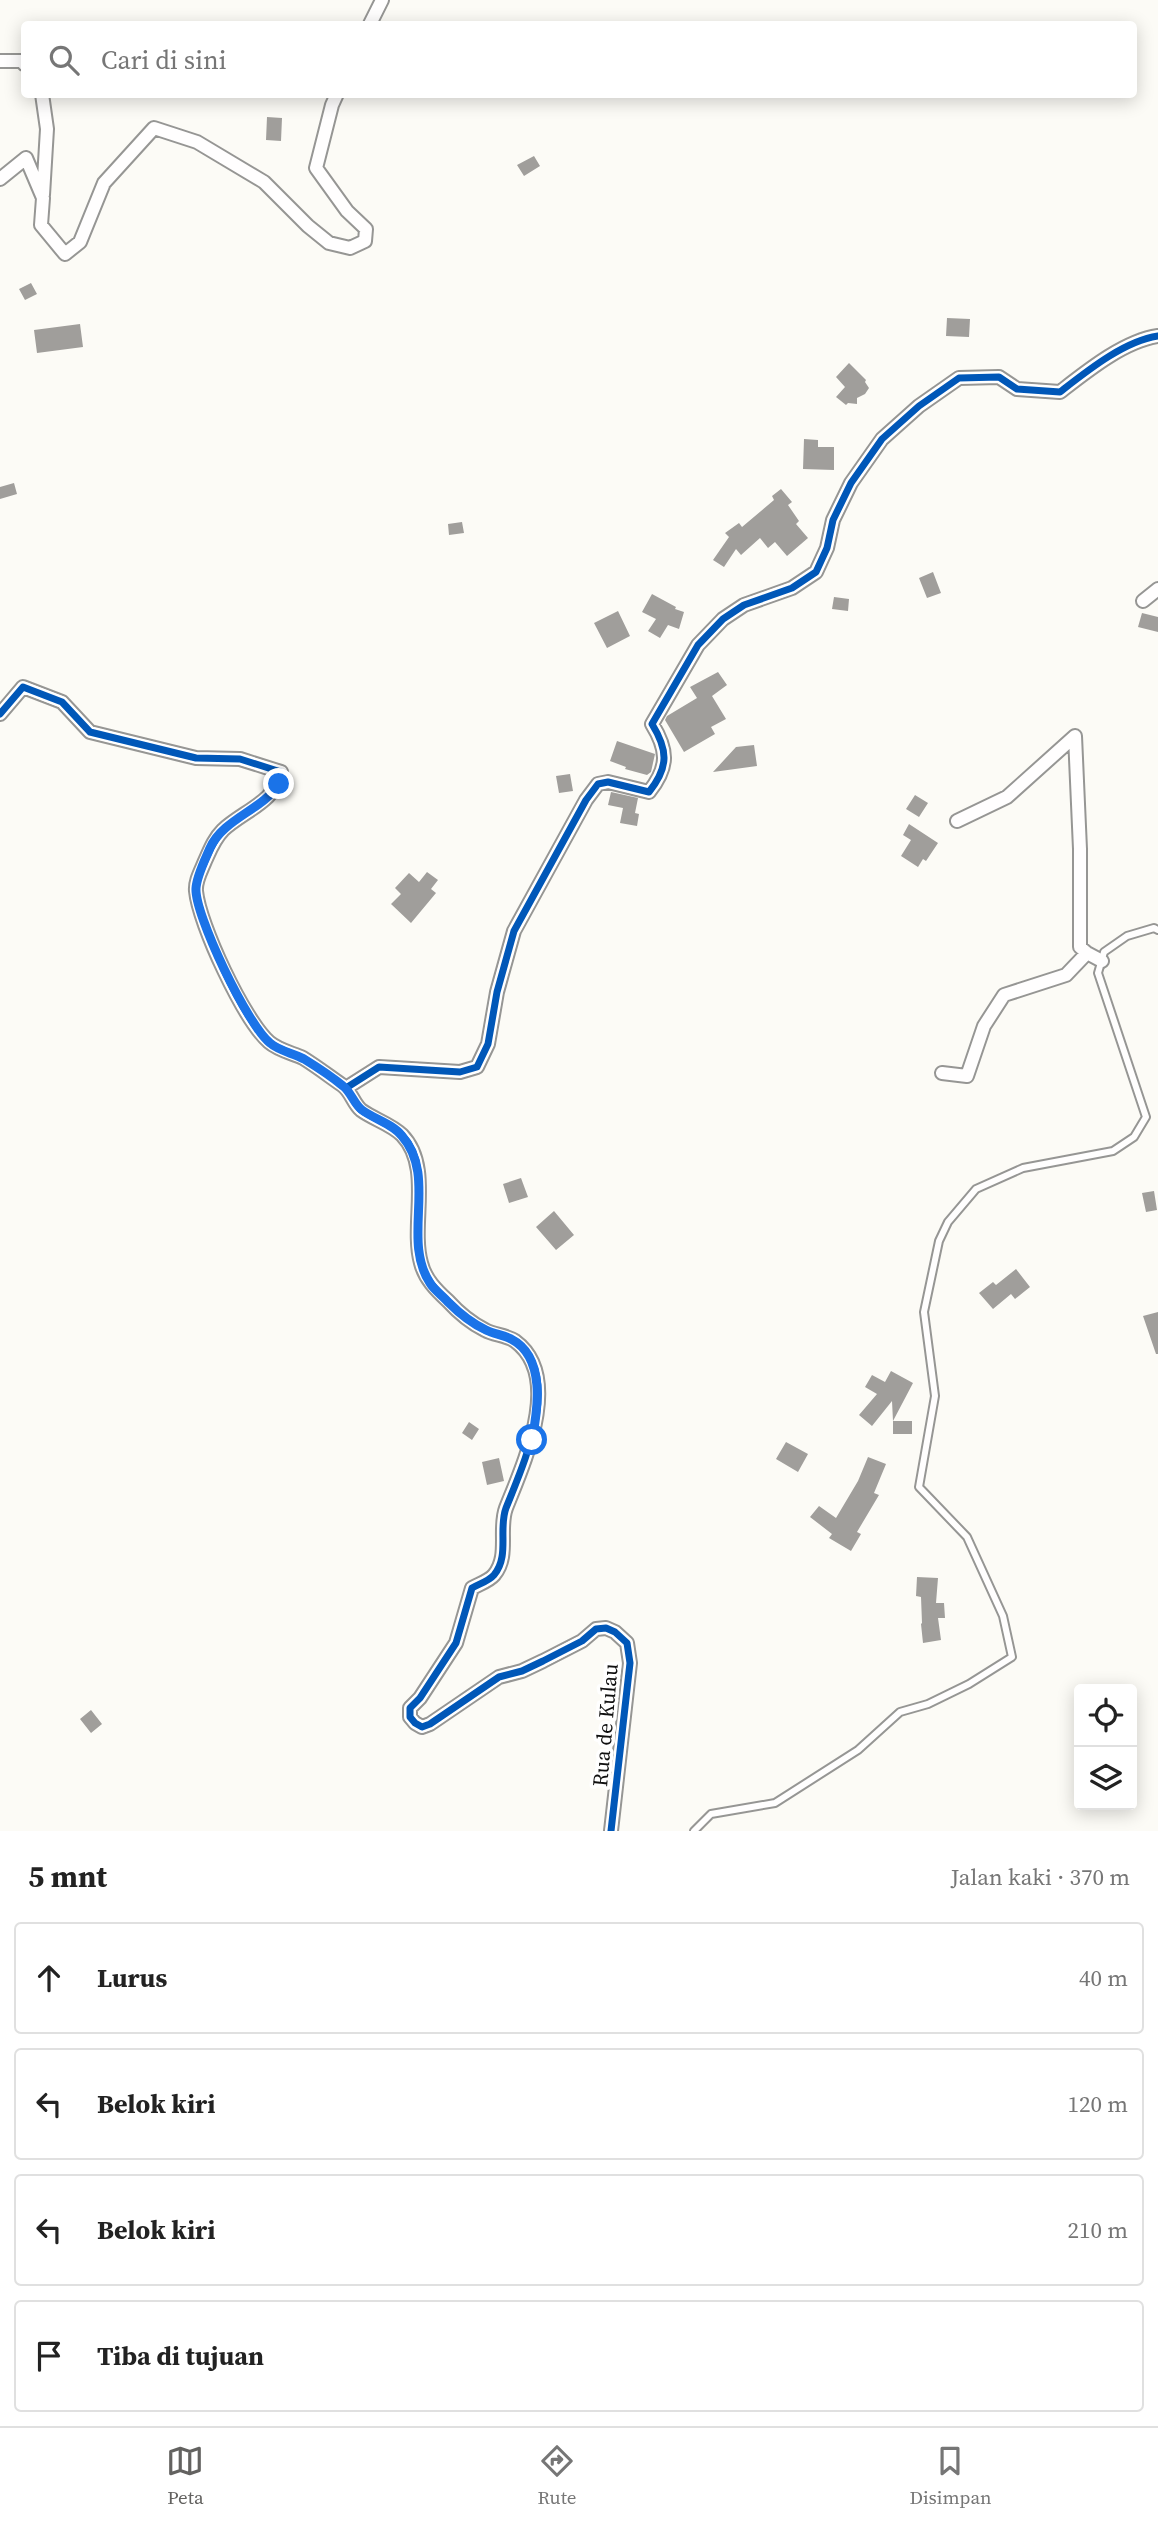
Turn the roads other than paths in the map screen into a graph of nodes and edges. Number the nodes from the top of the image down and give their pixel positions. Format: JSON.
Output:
{"nodes":[{"id":1,"x":382,"y":0,"type":"edge"},
{"id":2,"x":372,"y":21,"type":"edge"},
{"id":3,"x":0,"y":61,"type":"edge"},
{"id":4,"x":21,"y":61,"type":"edge"},
{"id":5,"x":43,"y":98,"type":"edge"},
{"id":6,"x":335,"y":98,"type":"edge"},
{"id":7,"x":0,"y":179,"type":"edge"},
{"id":8,"x":43,"y":198,"type":"junction"},
{"id":9,"x":1158,"y":336,"type":"edge"},
{"id":10,"x":1158,"y":589,"type":"edge"},
{"id":11,"x":1143,"y":601,"type":"dead end"},
{"id":12,"x":0,"y":714,"type":"edge"},
{"id":13,"x":957,"y":821,"type":"dead end"},
{"id":14,"x":1158,"y":930,"type":"edge"},
{"id":15,"x":1087,"y":953,"type":"junction"},
{"id":16,"x":1102,"y":961,"type":"junction"},
{"id":17,"x":942,"y":1073,"type":"dead end"},
{"id":18,"x":346,"y":1088,"type":"junction"},
{"id":19,"x":611,"y":1831,"type":"edge"},
{"id":20,"x":694,"y":1831,"type":"edge"}],
"edges":[{"from":1,"to":2,"type":"street"},
{"from":3,"to":4,"type":"street"},
{"from":5,"to":8,"type":"street"},
{"from":6,"to":8,"type":"street"},
{"from":7,"to":8,"type":"street"},
{"from":9,"to":18,"type":"street"},
{"from":10,"to":11,"type":"street"},
{"from":12,"to":18,"type":"street"},
{"from":13,"to":15,"type":"street"},
{"from":14,"to":16,"type":"lane"},
{"from":15,"to":16,"type":"street"},
{"from":15,"to":17,"type":"street"},
{"from":16,"to":20,"type":"lane"},
{"from":18,"to":19,"type":"street","name":"Rua de Kulau"}]}
